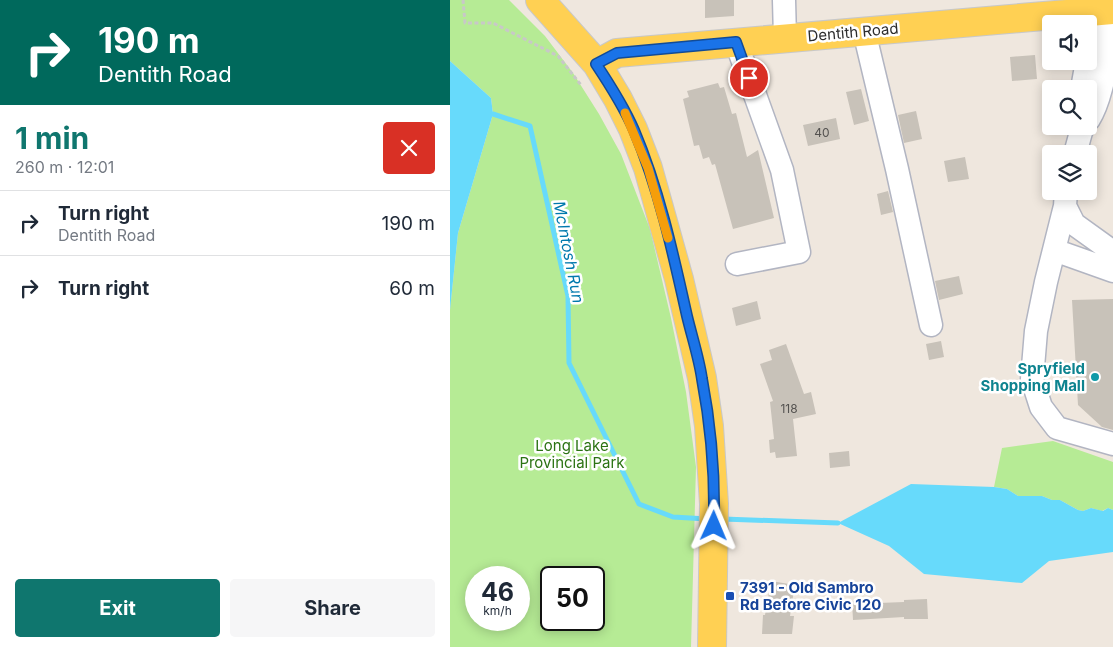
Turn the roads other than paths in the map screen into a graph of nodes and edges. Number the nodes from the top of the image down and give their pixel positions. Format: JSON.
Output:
{"nodes":[{"id":1,"x":540,"y":0,"type":"edge"},
{"id":2,"x":784,"y":0,"type":"edge"},
{"id":3,"x":1107,"y":17,"type":"edge"},
{"id":4,"x":864,"y":31,"type":"junction"},
{"id":5,"x":1097,"y":36,"type":"edge"},
{"id":6,"x":786,"y":38,"type":"junction"},
{"id":7,"x":736,"y":42,"type":"junction"},
{"id":8,"x":1091,"y":70,"type":"edge"},
{"id":9,"x":589,"y":75,"type":"junction"},
{"id":10,"x":1099,"y":91,"type":"edge"},
{"id":11,"x":1066,"y":200,"type":"edge"},
{"id":12,"x":1066,"y":200,"type":"edge"},
{"id":13,"x":1054,"y":250,"type":"junction"},
{"id":14,"x":1113,"y":252,"type":"edge"},
{"id":15,"x":1113,"y":261,"type":"edge"},
{"id":16,"x":737,"y":264,"type":"dead end"},
{"id":17,"x":1113,"y":270,"type":"edge"},
{"id":18,"x":931,"y":325,"type":"dead end"},
{"id":19,"x":1113,"y":444,"type":"edge"},
{"id":20,"x":712,"y":647,"type":"edge"}],
"edges":[{"from":1,"to":9,"type":"main road"},
{"from":2,"to":6,"type":"street"},
{"from":3,"to":4,"type":"main road","name":"Dentith Road"},
{"from":3,"to":5,"type":"street"},
{"from":3,"to":10,"type":"street"},
{"from":4,"to":6,"type":"main road","name":"Dentith Road"},
{"from":4,"to":18,"type":"street"},
{"from":6,"to":7,"type":"main road","name":"Dentith Road"},
{"from":7,"to":9,"type":"main road","name":"Dentith Road"},
{"from":7,"to":16,"type":"street"},
{"from":8,"to":10,"type":"street"},
{"from":9,"to":20,"type":"main road"},
{"from":11,"to":13,"type":"street"},
{"from":12,"to":14,"type":"street"},
{"from":13,"to":15,"type":"street"},
{"from":13,"to":17,"type":"street"},
{"from":13,"to":19,"type":"street"}]}
